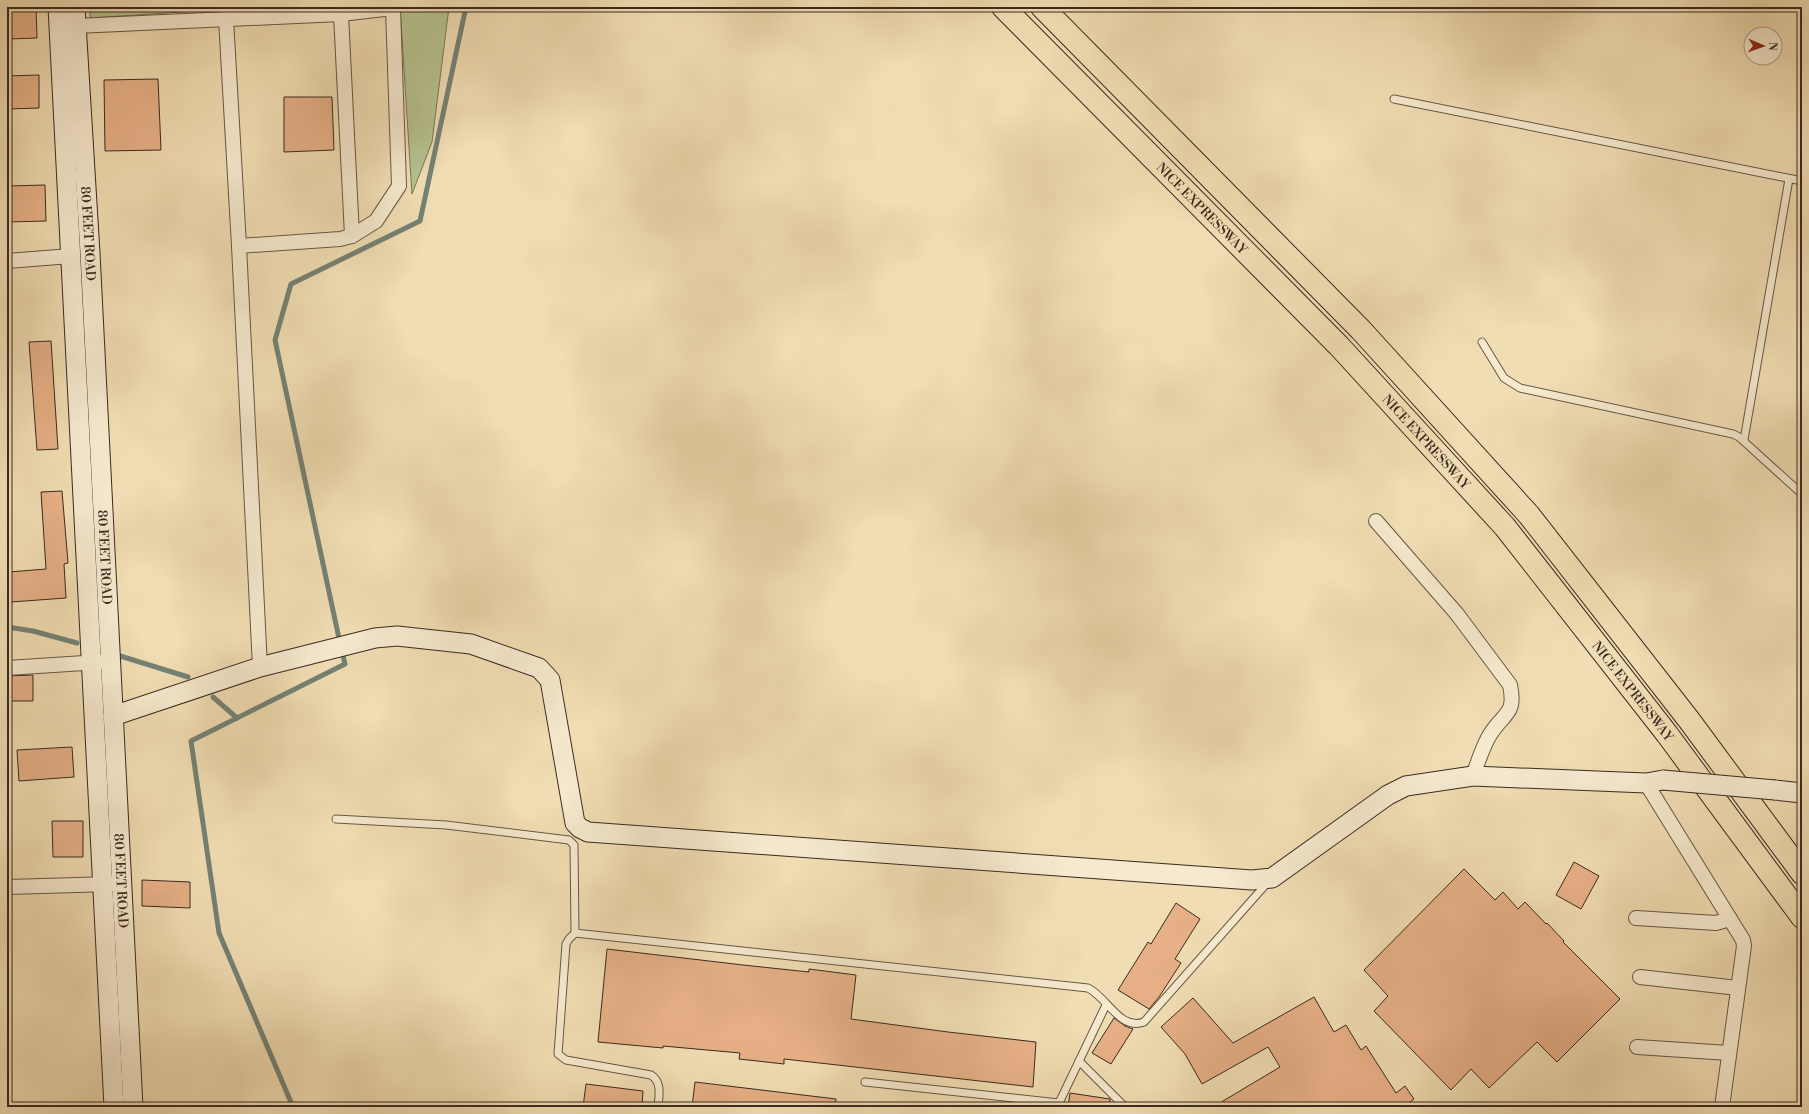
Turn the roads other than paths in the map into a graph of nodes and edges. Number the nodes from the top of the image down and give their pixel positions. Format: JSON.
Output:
{"nodes":[{"id":1,"x":58,"y":7,"type":"edge"},
{"id":2,"x":1003,"y":7,"type":"edge"},
{"id":3,"x":1042,"y":7,"type":"edge"},
{"id":4,"x":341,"y":14,"type":"junction"},
{"id":5,"x":76,"y":16,"type":"edge"},
{"id":6,"x":226,"y":19,"type":"junction"},
{"id":7,"x":1394,"y":100,"type":"dead end"},
{"id":8,"x":1789,"y":178,"type":"junction"},
{"id":9,"x":1802,"y":181,"type":"edge"},
{"id":10,"x":352,"y":236,"type":"junction"},
{"id":11,"x":239,"y":246,"type":"junction"},
{"id":12,"x":71,"y":256,"type":"junction"},
{"id":13,"x":7,"y":261,"type":"edge"},
{"id":14,"x":1482,"y":342,"type":"dead end"},
{"id":15,"x":1744,"y":440,"type":"junction"},
{"id":16,"x":1802,"y":494,"type":"edge"},
{"id":17,"x":1376,"y":521,"type":"dead end"},
{"id":18,"x":111,"y":661,"type":"junction"},
{"id":19,"x":92,"y":664,"type":"junction"},
{"id":20,"x":260,"y":667,"type":"junction"},
{"id":21,"x":7,"y":668,"type":"edge"},
{"id":22,"x":113,"y":716,"type":"junction"},
{"id":23,"x":1473,"y":776,"type":"junction"},
{"id":24,"x":1654,"y":782,"type":"junction"},
{"id":25,"x":1802,"y":793,"type":"edge"},
{"id":26,"x":336,"y":819,"type":"dead end"},
{"id":27,"x":1802,"y":873,"type":"edge"},
{"id":28,"x":1272,"y":878,"type":"junction"},
{"id":29,"x":103,"y":884,"type":"junction"},
{"id":30,"x":122,"y":884,"type":"junction"},
{"id":31,"x":7,"y":887,"type":"edge"},
{"id":32,"x":1802,"y":917,"type":"edge"},
{"id":33,"x":1636,"y":918,"type":"dead end"},
{"id":34,"x":1730,"y":919,"type":"junction"},
{"id":35,"x":575,"y":933,"type":"junction"},
{"id":36,"x":1640,"y":977,"type":"dead end"},
{"id":37,"x":1738,"y":988,"type":"junction"},
{"id":38,"x":1106,"y":1005,"type":"junction"},
{"id":39,"x":1637,"y":1047,"type":"dead end"},
{"id":40,"x":1729,"y":1053,"type":"junction"},
{"id":41,"x":1079,"y":1061,"type":"junction"},
{"id":42,"x":865,"y":1082,"type":"dead end"},
{"id":43,"x":1058,"y":1105,"type":"edge"},
{"id":44,"x":1123,"y":1105,"type":"dead end"},
{"id":45,"x":114,"y":1107,"type":"edge"},
{"id":46,"x":133,"y":1107,"type":"edge"},
{"id":47,"x":658,"y":1107,"type":"edge"},
{"id":48,"x":1722,"y":1107,"type":"edge"}],
"edges":[{"from":1,"to":12,"type":"main road","name":"80 FEET ROAD"},
{"from":2,"to":32,"type":"highway","name":"NICE EXPRESSWAY"},
{"from":3,"to":27,"type":"highway","name":"NICE EXPRESSWAY"},
{"from":4,"to":6,"type":"street"},
{"from":4,"to":10,"type":"street"},
{"from":4,"to":10,"type":"street"},
{"from":5,"to":6,"type":"street"},
{"from":5,"to":18,"type":"main road","name":"80 FEET ROAD"},
{"from":6,"to":11,"type":"street"},
{"from":7,"to":8,"type":"lane"},
{"from":8,"to":9,"type":"lane"},
{"from":8,"to":15,"type":"lane"},
{"from":10,"to":11,"type":"street"},
{"from":11,"to":20,"type":"street"},
{"from":12,"to":13,"type":"street"},
{"from":12,"to":19,"type":"main road","name":"80 FEET ROAD"},
{"from":14,"to":15,"type":"lane"},
{"from":15,"to":16,"type":"lane"},
{"from":17,"to":23,"type":"street"},
{"from":18,"to":19,"type":"street"},
{"from":18,"to":22,"type":"main road","name":"80 FEET ROAD"},
{"from":19,"to":21,"type":"street"},
{"from":19,"to":29,"type":"main road","name":"80 FEET ROAD"},
{"from":20,"to":22,"type":"main road"},
{"from":20,"to":28,"type":"main road"},
{"from":22,"to":30,"type":"main road","name":"80 FEET ROAD"},
{"from":23,"to":24,"type":"main road"},
{"from":23,"to":28,"type":"main road"},
{"from":24,"to":25,"type":"main road","bridge":true},
{"from":24,"to":34,"type":"street"},
{"from":26,"to":35,"type":"lane"},
{"from":28,"to":38,"type":"lane"},
{"from":29,"to":30,"type":"street"},
{"from":29,"to":31,"type":"street"},
{"from":29,"to":45,"type":"main road","name":"80 FEET ROAD"},
{"from":30,"to":46,"type":"main road","name":"80 FEET ROAD"},
{"from":33,"to":34,"type":"street"},
{"from":34,"to":37,"type":"street"},
{"from":35,"to":38,"type":"lane"},
{"from":35,"to":47,"type":"lane"},
{"from":36,"to":37,"type":"street"},
{"from":37,"to":40,"type":"street"},
{"from":38,"to":41,"type":"lane"},
{"from":39,"to":40,"type":"street"},
{"from":40,"to":48,"type":"street"},
{"from":41,"to":43,"type":"lane"},
{"from":41,"to":44,"type":"lane"},
{"from":42,"to":43,"type":"lane"}]}
